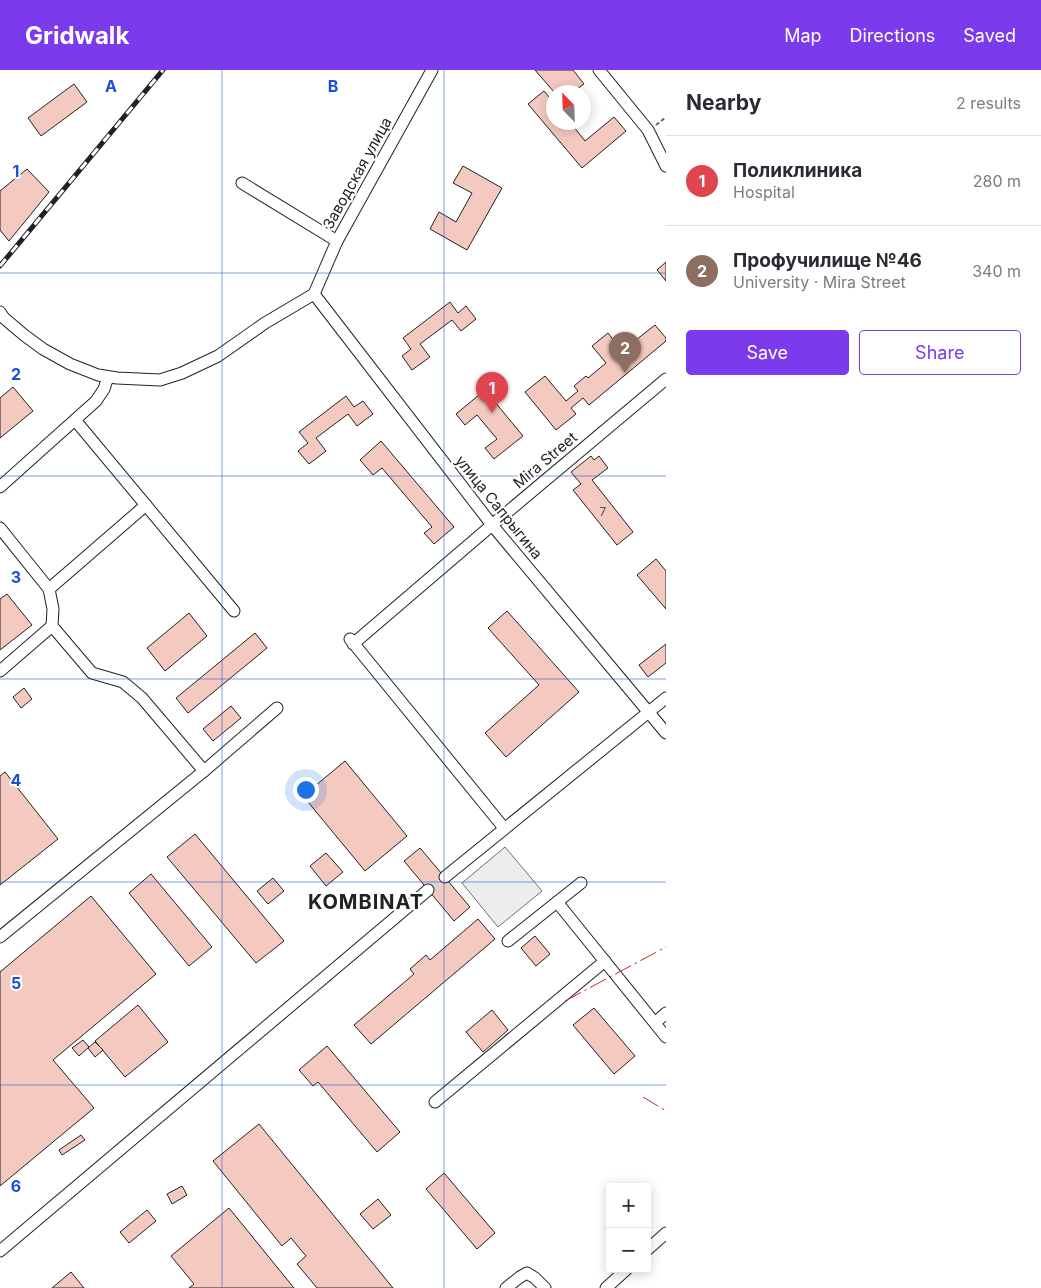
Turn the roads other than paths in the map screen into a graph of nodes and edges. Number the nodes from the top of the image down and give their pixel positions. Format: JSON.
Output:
{"nodes":[{"id":1,"x":432,"y":70,"type":"edge"},
{"id":2,"x":600,"y":70,"type":"edge"},
{"id":3,"x":666,"y":166,"type":"edge"},
{"id":4,"x":242,"y":182,"type":"dead end"},
{"id":5,"x":337,"y":241,"type":"junction"},
{"id":6,"x":314,"y":294,"type":"junction"},
{"id":7,"x":0,"y":312,"type":"edge"},
{"id":8,"x":108,"y":377,"type":"junction"},
{"id":9,"x":666,"y":378,"type":"edge"},
{"id":10,"x":75,"y":420,"type":"junction"},
{"id":11,"x":0,"y":487,"type":"edge"},
{"id":12,"x":146,"y":505,"type":"junction"},
{"id":13,"x":492,"y":524,"type":"junction"},
{"id":14,"x":0,"y":528,"type":"edge"},
{"id":15,"x":50,"y":589,"type":"junction"},
{"id":16,"x":234,"y":611,"type":"dead end"},
{"id":17,"x":52,"y":626,"type":"junction"},
{"id":18,"x":0,"y":671,"type":"edge"},
{"id":19,"x":666,"y":698,"type":"edge"},
{"id":20,"x":277,"y":708,"type":"dead end"},
{"id":21,"x":649,"y":712,"type":"junction"},
{"id":22,"x":666,"y":733,"type":"edge"},
{"id":23,"x":204,"y":771,"type":"junction"},
{"id":24,"x":504,"y":828,"type":"junction"},
{"id":25,"x":444,"y":876,"type":"tunnel mouth"},
{"id":26,"x":581,"y":883,"type":"dead end"},
{"id":27,"x":428,"y":890,"type":"tunnel mouth"},
{"id":28,"x":557,"y":902,"type":"junction"},
{"id":29,"x":0,"y":937,"type":"edge"},
{"id":30,"x":508,"y":941,"type":"dead end"},
{"id":31,"x":605,"y":961,"type":"junction"},
{"id":32,"x":666,"y":1014,"type":"edge"},
{"id":33,"x":655,"y":1023,"type":"junction"},
{"id":34,"x":666,"y":1036,"type":"edge"},
{"id":35,"x":435,"y":1102,"type":"dead end"},
{"id":36,"x":666,"y":1233,"type":"edge"},
{"id":37,"x":651,"y":1246,"type":"edge"},
{"id":38,"x":0,"y":1251,"type":"edge"},
{"id":39,"x":623,"y":1273,"type":"edge"},
{"id":40,"x":506,"y":1288,"type":"edge"},
{"id":41,"x":544,"y":1288,"type":"edge"},
{"id":42,"x":606,"y":1288,"type":"edge"}],
"edges":[{"from":1,"to":5,"type":"street","name":"Заводская улица"},
{"from":2,"to":3,"type":"street"},
{"from":4,"to":5,"type":"street"},
{"from":5,"to":6,"type":"street","name":"Заводская улица"},
{"from":6,"to":8,"type":"street"},
{"from":6,"to":13,"type":"street","name":"улица Сапрыгина"},
{"from":7,"to":8,"type":"street"},
{"from":8,"to":10,"type":"street"},
{"from":9,"to":13,"type":"street","name":"Mira Street"},
{"from":10,"to":11,"type":"street"},
{"from":10,"to":12,"type":"street"},
{"from":12,"to":15,"type":"street"},
{"from":12,"to":16,"type":"street"},
{"from":13,"to":21,"type":"street","name":"улица Сапрыгина"},
{"from":13,"to":24,"type":"street","name":"Mira Street"},
{"from":14,"to":15,"type":"street"},
{"from":15,"to":17,"type":"street"},
{"from":17,"to":18,"type":"street"},
{"from":17,"to":23,"type":"street"},
{"from":19,"to":21,"type":"street"},
{"from":20,"to":23,"type":"street"},
{"from":21,"to":22,"type":"street","name":"улица Сапрыгина"},
{"from":21,"to":24,"type":"street"},
{"from":23,"to":29,"type":"street"},
{"from":24,"to":25,"type":"street"},
{"from":26,"to":28,"type":"street"},
{"from":27,"to":38,"type":"street"},
{"from":28,"to":30,"type":"street"},
{"from":28,"to":31,"type":"street"},
{"from":31,"to":33,"type":"street"},
{"from":31,"to":35,"type":"street"},
{"from":32,"to":33,"type":"street"},
{"from":33,"to":34,"type":"street"},
{"from":36,"to":37,"type":"street"},
{"from":39,"to":42,"type":"street"},
{"from":40,"to":41,"type":"street"}]}
